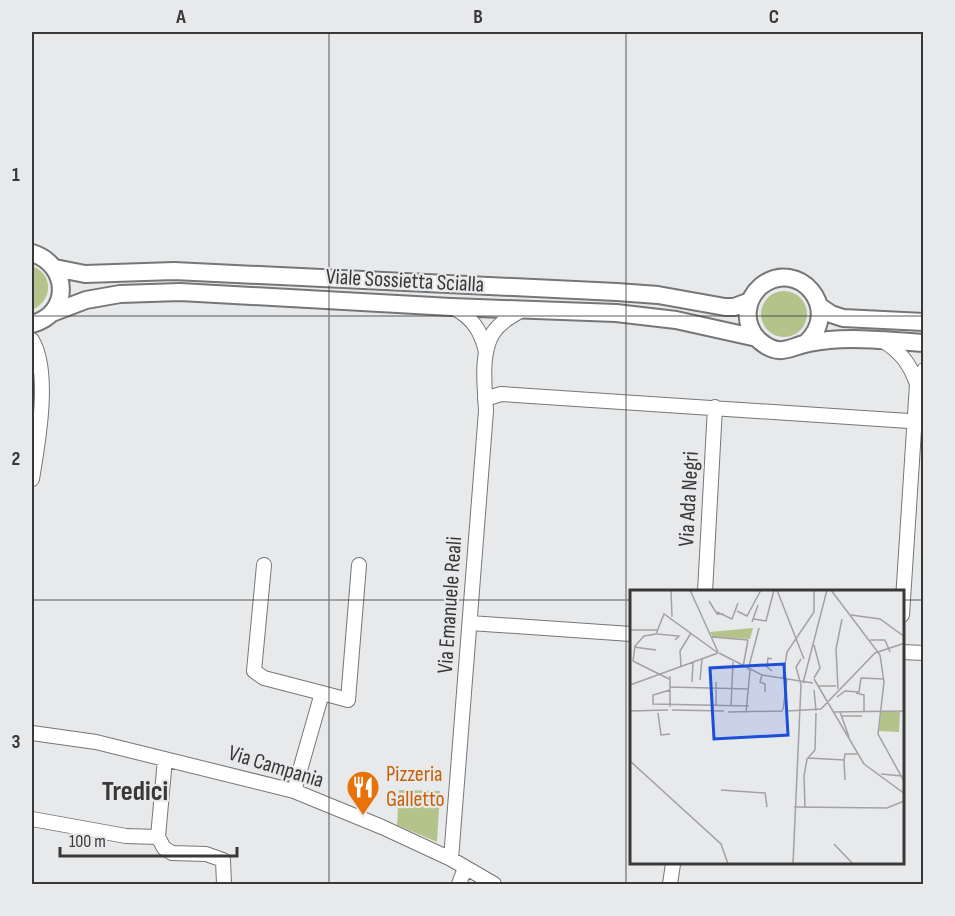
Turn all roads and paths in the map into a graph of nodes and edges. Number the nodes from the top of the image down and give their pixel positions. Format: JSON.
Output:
{"nodes":[{"id":1,"x":32,"y":253,"type":"edge"},
{"id":2,"x":55,"y":268,"type":"junction"},
{"id":3,"x":750,"y":302,"type":"junction"},
{"id":4,"x":819,"y":306,"type":"junction"},
{"id":5,"x":451,"y":307,"type":"junction"},
{"id":6,"x":522,"y":309,"type":"junction"},
{"id":7,"x":43,"y":318,"type":"edge"},
{"id":8,"x":924,"y":322,"type":"edge"},
{"id":9,"x":757,"y":338,"type":"junction"},
{"id":10,"x":883,"y":341,"type":"junction"},
{"id":11,"x":806,"y":343,"type":"junction"},
{"id":12,"x":924,"y":343,"type":"edge"},
{"id":13,"x":35,"y":345,"type":"edge"},
{"id":14,"x":486,"y":354,"type":"junction"},
{"id":15,"x":924,"y":370,"type":"edge"},
{"id":16,"x":917,"y":384,"type":"junction"},
{"id":17,"x":485,"y":399,"type":"junction"},
{"id":18,"x":715,"y":408,"type":"junction"},
{"id":19,"x":919,"y":422,"type":"edge"},
{"id":20,"x":32,"y":479,"type":"edge"},
{"id":21,"x":264,"y":565,"type":"dead end"},
{"id":22,"x":359,"y":565,"type":"dead end"},
{"id":23,"x":705,"y":590,"type":"edge"},
{"id":24,"x":904,"y":603,"type":"edge"},
{"id":25,"x":470,"y":623,"type":"junction"},
{"id":26,"x":630,"y":634,"type":"edge"},
{"id":27,"x":904,"y":652,"type":"edge"},
{"id":28,"x":924,"y":653,"type":"edge"},
{"id":29,"x":322,"y":693,"type":"junction"},
{"id":30,"x":32,"y":733,"type":"edge"},
{"id":31,"x":165,"y":759,"type":"junction"},
{"id":32,"x":294,"y":790,"type":"junction"},
{"id":33,"x":32,"y":819,"type":"edge"},
{"id":34,"x":158,"y":837,"type":"junction"},
{"id":35,"x":451,"y":859,"type":"junction"},
{"id":36,"x":673,"y":865,"type":"edge"},
{"id":37,"x":465,"y":868,"type":"junction"},
{"id":38,"x":224,"y":885,"type":"edge"},
{"id":39,"x":459,"y":885,"type":"edge"},
{"id":40,"x":494,"y":885,"type":"edge"},
{"id":41,"x":670,"y":885,"type":"edge"}],
"edges":[{"from":1,"to":2,"type":"street","name":"Viale Sossietta Scialla"},
{"from":2,"to":3,"type":"street","name":"Viale Sossietta Scialla"},
{"from":2,"to":7,"type":"street"},
{"from":3,"to":4,"type":"street"},
{"from":3,"to":9,"type":"street"},
{"from":4,"to":8,"type":"street"},
{"from":4,"to":11,"type":"street"},
{"from":5,"to":6,"type":"street","name":"Viale Sossietta Scialla"},
{"from":5,"to":7,"type":"street","name":"Viale Sossietta Scialla"},
{"from":5,"to":14,"type":"street","name":"Via Emanuele Reali"},
{"from":6,"to":9,"type":"street","name":"Viale Sossietta Scialla"},
{"from":6,"to":14,"type":"street","name":"Via Emanuele Reali"},
{"from":7,"to":13,"type":"street"},
{"from":9,"to":11,"type":"street","name":"Viale Sossietta Scialla"},
{"from":10,"to":11,"type":"street","name":"Viale Sossietta Scialla"},
{"from":10,"to":12,"type":"street","name":"Viale Sossietta Scialla"},
{"from":10,"to":16,"type":"street"},
{"from":13,"to":20,"type":"street"},
{"from":14,"to":17,"type":"street","name":"Via Emanuele Reali"},
{"from":15,"to":16,"type":"street"},
{"from":16,"to":19,"type":"street"},
{"from":17,"to":18,"type":"street"},
{"from":17,"to":25,"type":"street","name":"Via Emanuele Reali"},
{"from":18,"to":19,"type":"street"},
{"from":18,"to":23,"type":"street","name":"Via Ada Negri"},
{"from":19,"to":24,"type":"street"},
{"from":21,"to":29,"type":"street"},
{"from":22,"to":29,"type":"street"},
{"from":25,"to":26,"type":"street"},
{"from":25,"to":35,"type":"street","name":"Via Emanuele Reali"},
{"from":27,"to":28,"type":"street"},
{"from":29,"to":32,"type":"street"},
{"from":30,"to":31,"type":"street","name":"Via Campania"},
{"from":31,"to":32,"type":"street","name":"Via Campania"},
{"from":31,"to":34,"type":"street"},
{"from":32,"to":35,"type":"street","name":"Via Campania"},
{"from":33,"to":34,"type":"street"},
{"from":34,"to":38,"type":"street"},
{"from":35,"to":37,"type":"street","name":"Via Campania"},
{"from":36,"to":41,"type":"street"},
{"from":37,"to":39,"type":"street"},
{"from":37,"to":40,"type":"street","name":"Via Campania"}]}
